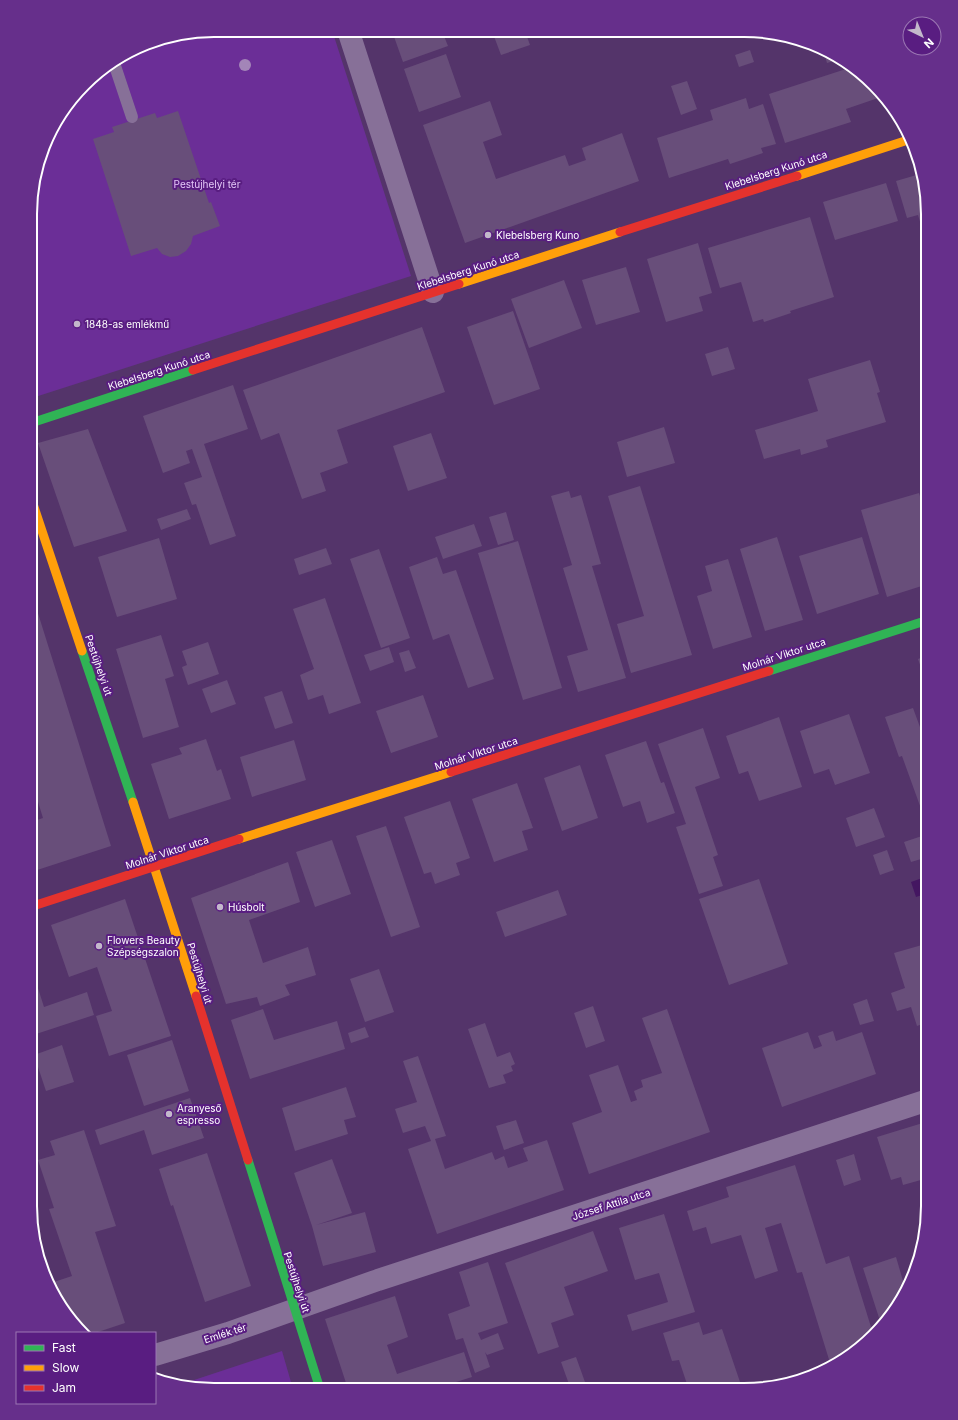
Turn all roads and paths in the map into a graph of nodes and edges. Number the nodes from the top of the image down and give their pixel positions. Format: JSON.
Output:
{"nodes":[{"id":1,"x":350,"y":37,"type":"edge"},
{"id":2,"x":115,"y":67,"type":"edge"},
{"id":3,"x":132,"y":117,"type":"dead end"},
{"id":4,"x":905,"y":140,"type":"edge"},
{"id":5,"x":433,"y":292,"type":"junction"},
{"id":6,"x":37,"y":422,"type":"edge"},
{"id":7,"x":37,"y":516,"type":"edge"},
{"id":8,"x":921,"y":622,"type":"edge"},
{"id":9,"x":155,"y":866,"type":"junction"},
{"id":10,"x":37,"y":906,"type":"edge"},
{"id":11,"x":921,"y":1102,"type":"edge"},
{"id":12,"x":294,"y":1309,"type":"junction"},
{"id":13,"x":156,"y":1355,"type":"edge"},
{"id":14,"x":318,"y":1383,"type":"edge"}],
"edges":[{"from":1,"to":5,"type":"street"},
{"from":2,"to":3,"type":"lane"},
{"from":4,"to":5,"type":"street","name":"Klebelsberg Kunó utca"},
{"from":5,"to":6,"type":"street","name":"Klebelsberg Kunó utca"},
{"from":7,"to":9,"type":"street","name":"Pestújhelyi út"},
{"from":8,"to":9,"type":"street","name":"Molnár Viktor utca"},
{"from":9,"to":10,"type":"street","name":"Molnár Viktor utca"},
{"from":9,"to":12,"type":"street","name":"Pestújhelyi út"},
{"from":11,"to":12,"type":"street","name":"József Attila utca"},
{"from":12,"to":13,"type":"street","name":"Emlék tér"},
{"from":12,"to":14,"type":"street","name":"Pestújhelyi út"}]}
